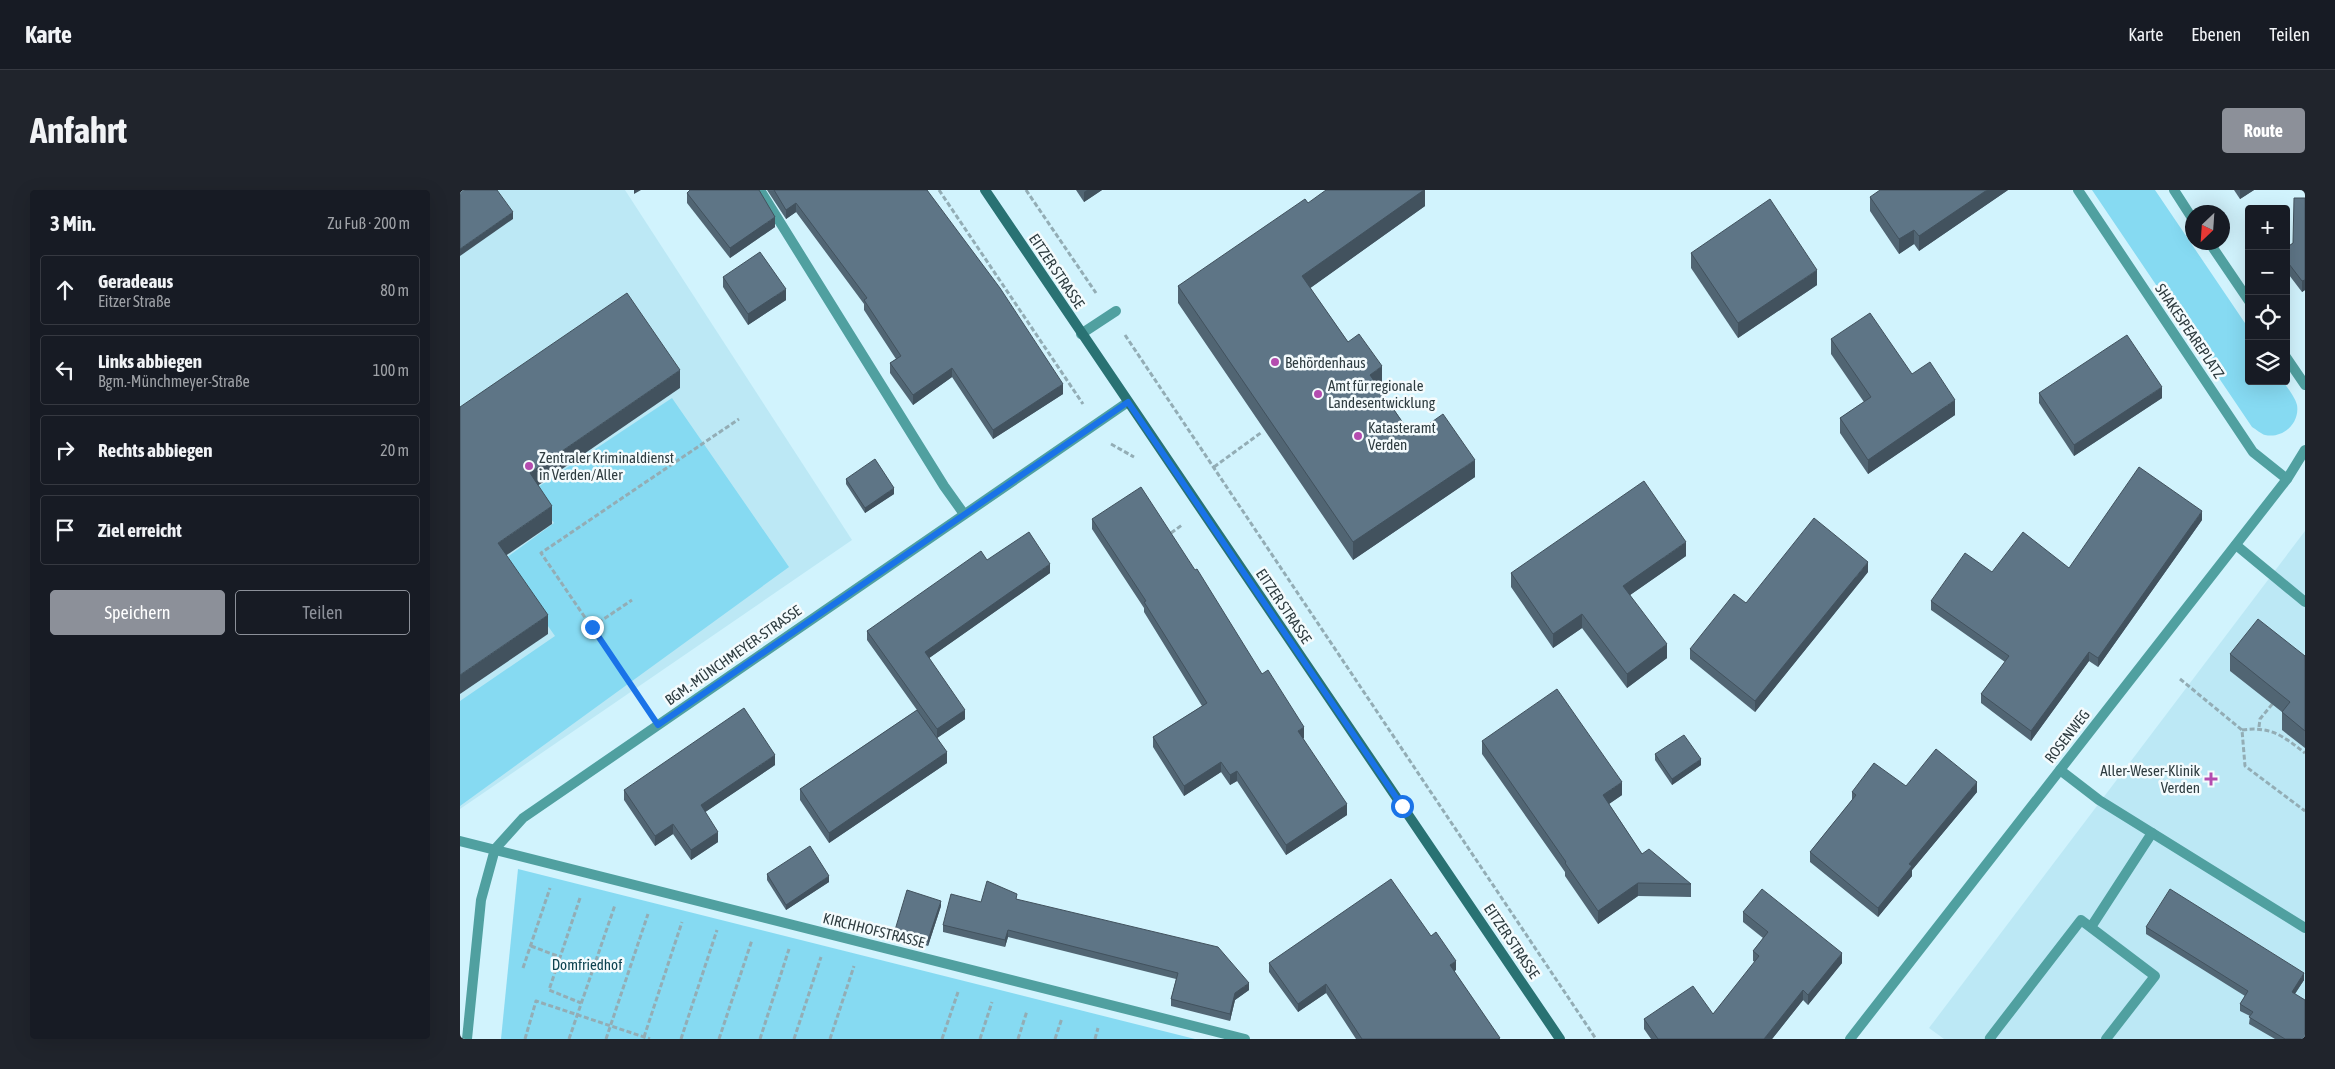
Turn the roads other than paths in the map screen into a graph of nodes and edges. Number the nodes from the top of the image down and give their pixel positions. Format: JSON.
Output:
{"nodes":[{"id":1,"x":760,"y":190,"type":"edge"},
{"id":2,"x":985,"y":190,"type":"edge"},
{"id":3,"x":2078,"y":190,"type":"edge"},
{"id":4,"x":2174,"y":190,"type":"edge"},
{"id":5,"x":2185,"y":207,"type":"edge"},
{"id":6,"x":2214,"y":250,"type":"edge"},
{"id":7,"x":2245,"y":295,"type":"edge"},
{"id":8,"x":1113,"y":313,"type":"road end"},
{"id":9,"x":1082,"y":334,"type":"junction"},
{"id":10,"x":2290,"y":363,"type":"edge"},
{"id":11,"x":2305,"y":385,"type":"edge"},
{"id":12,"x":1128,"y":402,"type":"junction"},
{"id":13,"x":2305,"y":450,"type":"edge"},
{"id":14,"x":2301,"y":467,"type":"edge"},
{"id":15,"x":2287,"y":479,"type":"junction"},
{"id":16,"x":964,"y":514,"type":"junction"},
{"id":17,"x":2236,"y":545,"type":"junction"},
{"id":18,"x":2305,"y":602,"type":"edge"},
{"id":19,"x":2060,"y":770,"type":"junction"},
{"id":20,"x":2152,"y":833,"type":"junction"},
{"id":21,"x":460,"y":840,"type":"edge"},
{"id":22,"x":495,"y":849,"type":"junction"},
{"id":23,"x":2091,"y":927,"type":"junction"},
{"id":24,"x":2305,"y":928,"type":"edge"},
{"id":25,"x":467,"y":1039,"type":"edge"},
{"id":26,"x":1245,"y":1039,"type":"edge"},
{"id":27,"x":1560,"y":1039,"type":"edge"},
{"id":28,"x":1850,"y":1039,"type":"edge"},
{"id":29,"x":1991,"y":1039,"type":"edge"},
{"id":30,"x":2106,"y":1039,"type":"edge"}],
"edges":[{"from":1,"to":16,"type":"street"},
{"from":2,"to":9,"type":"main road","name":"EITZER STRASSE"},
{"from":3,"to":15,"type":"street","name":"SHAKESPEAREPLATZ"},
{"from":4,"to":5,"type":"street"},
{"from":6,"to":7,"type":"street"},
{"from":8,"to":9,"type":"street"},
{"from":9,"to":12,"type":"main road","name":"EITZER STRASSE"},
{"from":10,"to":11,"type":"street"},
{"from":12,"to":16,"type":"street","name":"BGM.-MÜNCHMEYER-STRASSE"},
{"from":12,"to":27,"type":"main road","name":"EITZER STRASSE"},
{"from":13,"to":14,"type":"street","name":"ROSENWEG"},
{"from":14,"to":15,"type":"street","name":"ROSENWEG"},
{"from":15,"to":17,"type":"street","name":"ROSENWEG"},
{"from":16,"to":22,"type":"street","name":"BGM.-MÜNCHMEYER-STRASSE"},
{"from":17,"to":18,"type":"street"},
{"from":17,"to":19,"type":"street","name":"ROSENWEG"},
{"from":19,"to":20,"type":"street"},
{"from":19,"to":28,"type":"street","name":"ROSENWEG"},
{"from":20,"to":23,"type":"street"},
{"from":20,"to":24,"type":"street"},
{"from":21,"to":22,"type":"street","name":"KIRCHHOFSTRASSE"},
{"from":22,"to":25,"type":"street","name":"BGM.-MÜNCHMEYER-STRASSE"},
{"from":22,"to":26,"type":"street","name":"KIRCHHOFSTRASSE"},
{"from":23,"to":29,"type":"street"},
{"from":23,"to":30,"type":"street"}]}
